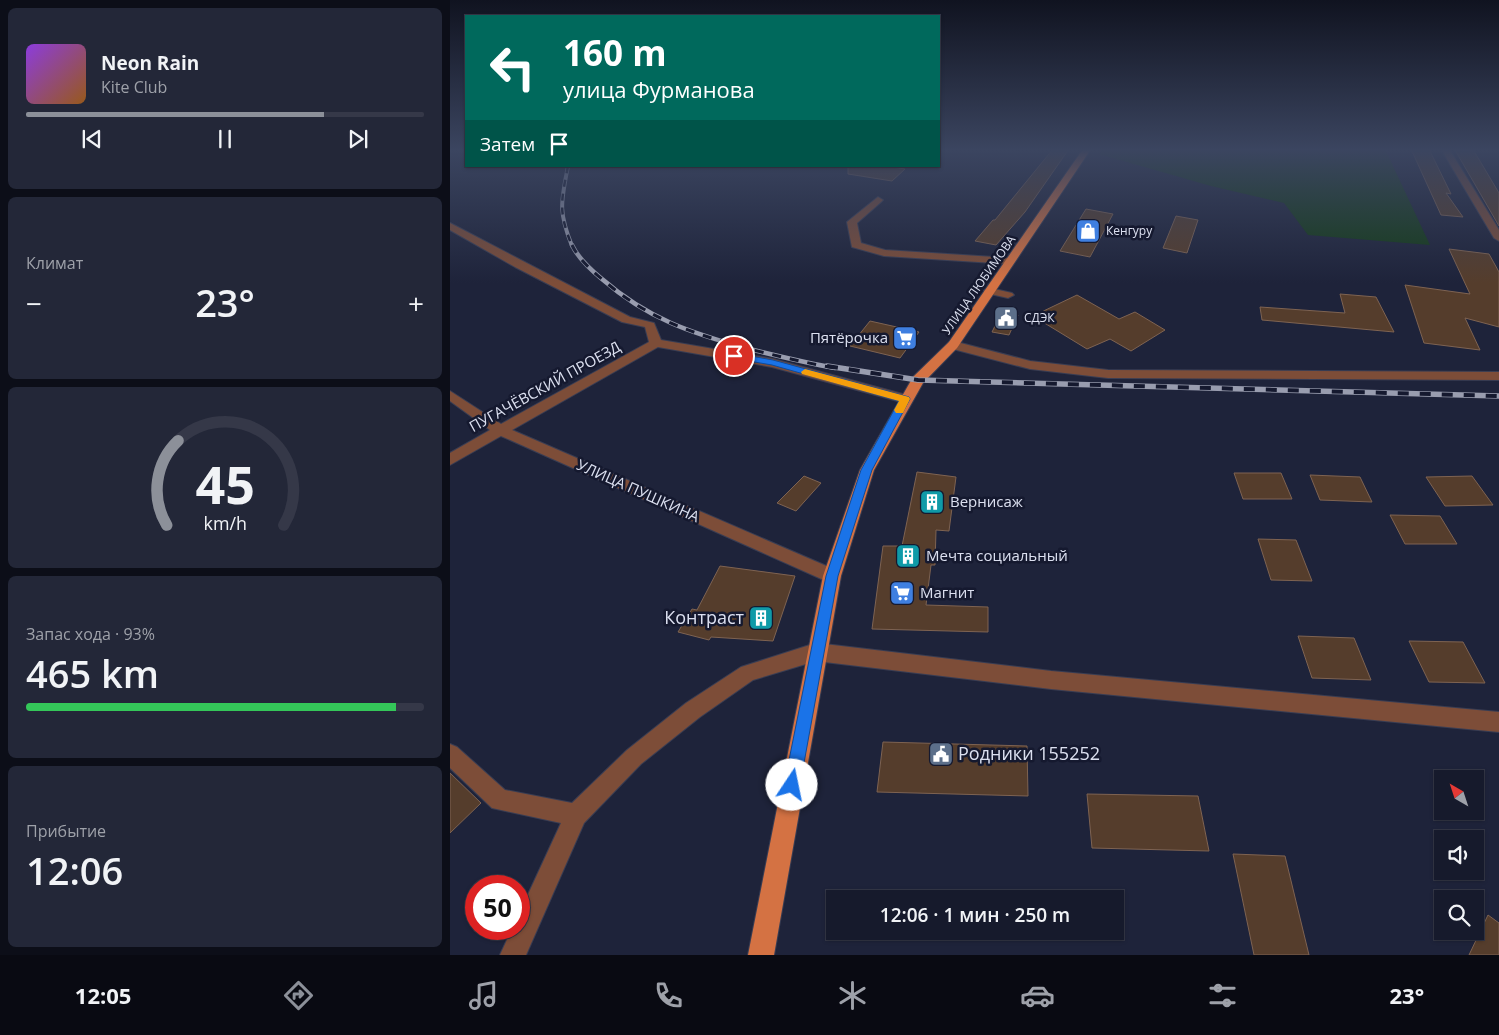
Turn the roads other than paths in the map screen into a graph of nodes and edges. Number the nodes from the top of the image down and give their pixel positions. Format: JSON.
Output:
{"nodes":[{"id":1,"x":1056,"y":194,"type":"edge"},
{"id":2,"x":1471,"y":194,"type":"edge"},
{"id":3,"x":878,"y":200,"type":"dead end"},
{"id":4,"x":450,"y":226,"type":"edge"},
{"id":5,"x":1499,"y":238,"type":"edge"},
{"id":6,"x":1010,"y":261,"type":"junction"},
{"id":7,"x":990,"y":291,"type":"junction"},
{"id":8,"x":1008,"y":295,"type":"dead end"},
{"id":9,"x":656,"y":343,"type":"junction"},
{"id":10,"x":952,"y":345,"type":"junction"},
{"id":11,"x":1499,"y":376,"type":"edge"},
{"id":12,"x":450,"y":395,"type":"edge"},
{"id":13,"x":905,"y":399,"type":"junction"},
{"id":14,"x":500,"y":430,"type":"junction"},
{"id":15,"x":450,"y":460,"type":"edge"},
{"id":16,"x":832,"y":576,"type":"junction"},
{"id":17,"x":816,"y":652,"type":"junction"},
{"id":18,"x":1499,"y":722,"type":"edge"},
{"id":19,"x":450,"y":754,"type":"edge"},
{"id":20,"x":576,"y":815,"type":"junction"},
{"id":21,"x":513,"y":955,"type":"edge"},
{"id":22,"x":761,"y":955,"type":"edge"}],
"edges":[{"from":1,"to":6,"type":"main road","name":"УЛИЦА ЛЮБИМОВА"},
{"from":2,"to":5,"type":"street"},
{"from":3,"to":6,"type":"street"},
{"from":4,"to":9,"type":"street"},
{"from":6,"to":7,"type":"main road","name":"УЛИЦА ЛЮБИМОВА"},
{"from":7,"to":8,"type":"street"},
{"from":7,"to":10,"type":"main road","name":"УЛИЦА ЛЮБИМОВА"},
{"from":9,"to":13,"type":"street"},
{"from":9,"to":14,"type":"street","name":"ПУГАЧЁВСКИЙ ПРОЕЗД"},
{"from":10,"to":11,"type":"street"},
{"from":10,"to":13,"type":"main road","name":"УЛИЦА ЛЮБИМОВА"},
{"from":12,"to":14,"type":"street","name":"УЛИЦА ПУШКИНА"},
{"from":13,"to":16,"type":"main road","name":"УЛИЦА ЛЮБИМОВА"},
{"from":14,"to":15,"type":"street","name":"ПУГАЧЁВСКИЙ ПРОЕЗД"},
{"from":14,"to":16,"type":"street","name":"УЛИЦА ПУШКИНА"},
{"from":16,"to":17,"type":"main road","name":"УЛИЦА ЛЮБИМОВА"},
{"from":17,"to":18,"type":"street"},
{"from":17,"to":20,"type":"street"},
{"from":17,"to":22,"type":"main road","name":"УЛИЦА ЛЮБИМОВА"},
{"from":19,"to":20,"type":"street"},
{"from":20,"to":21,"type":"street"}]}
